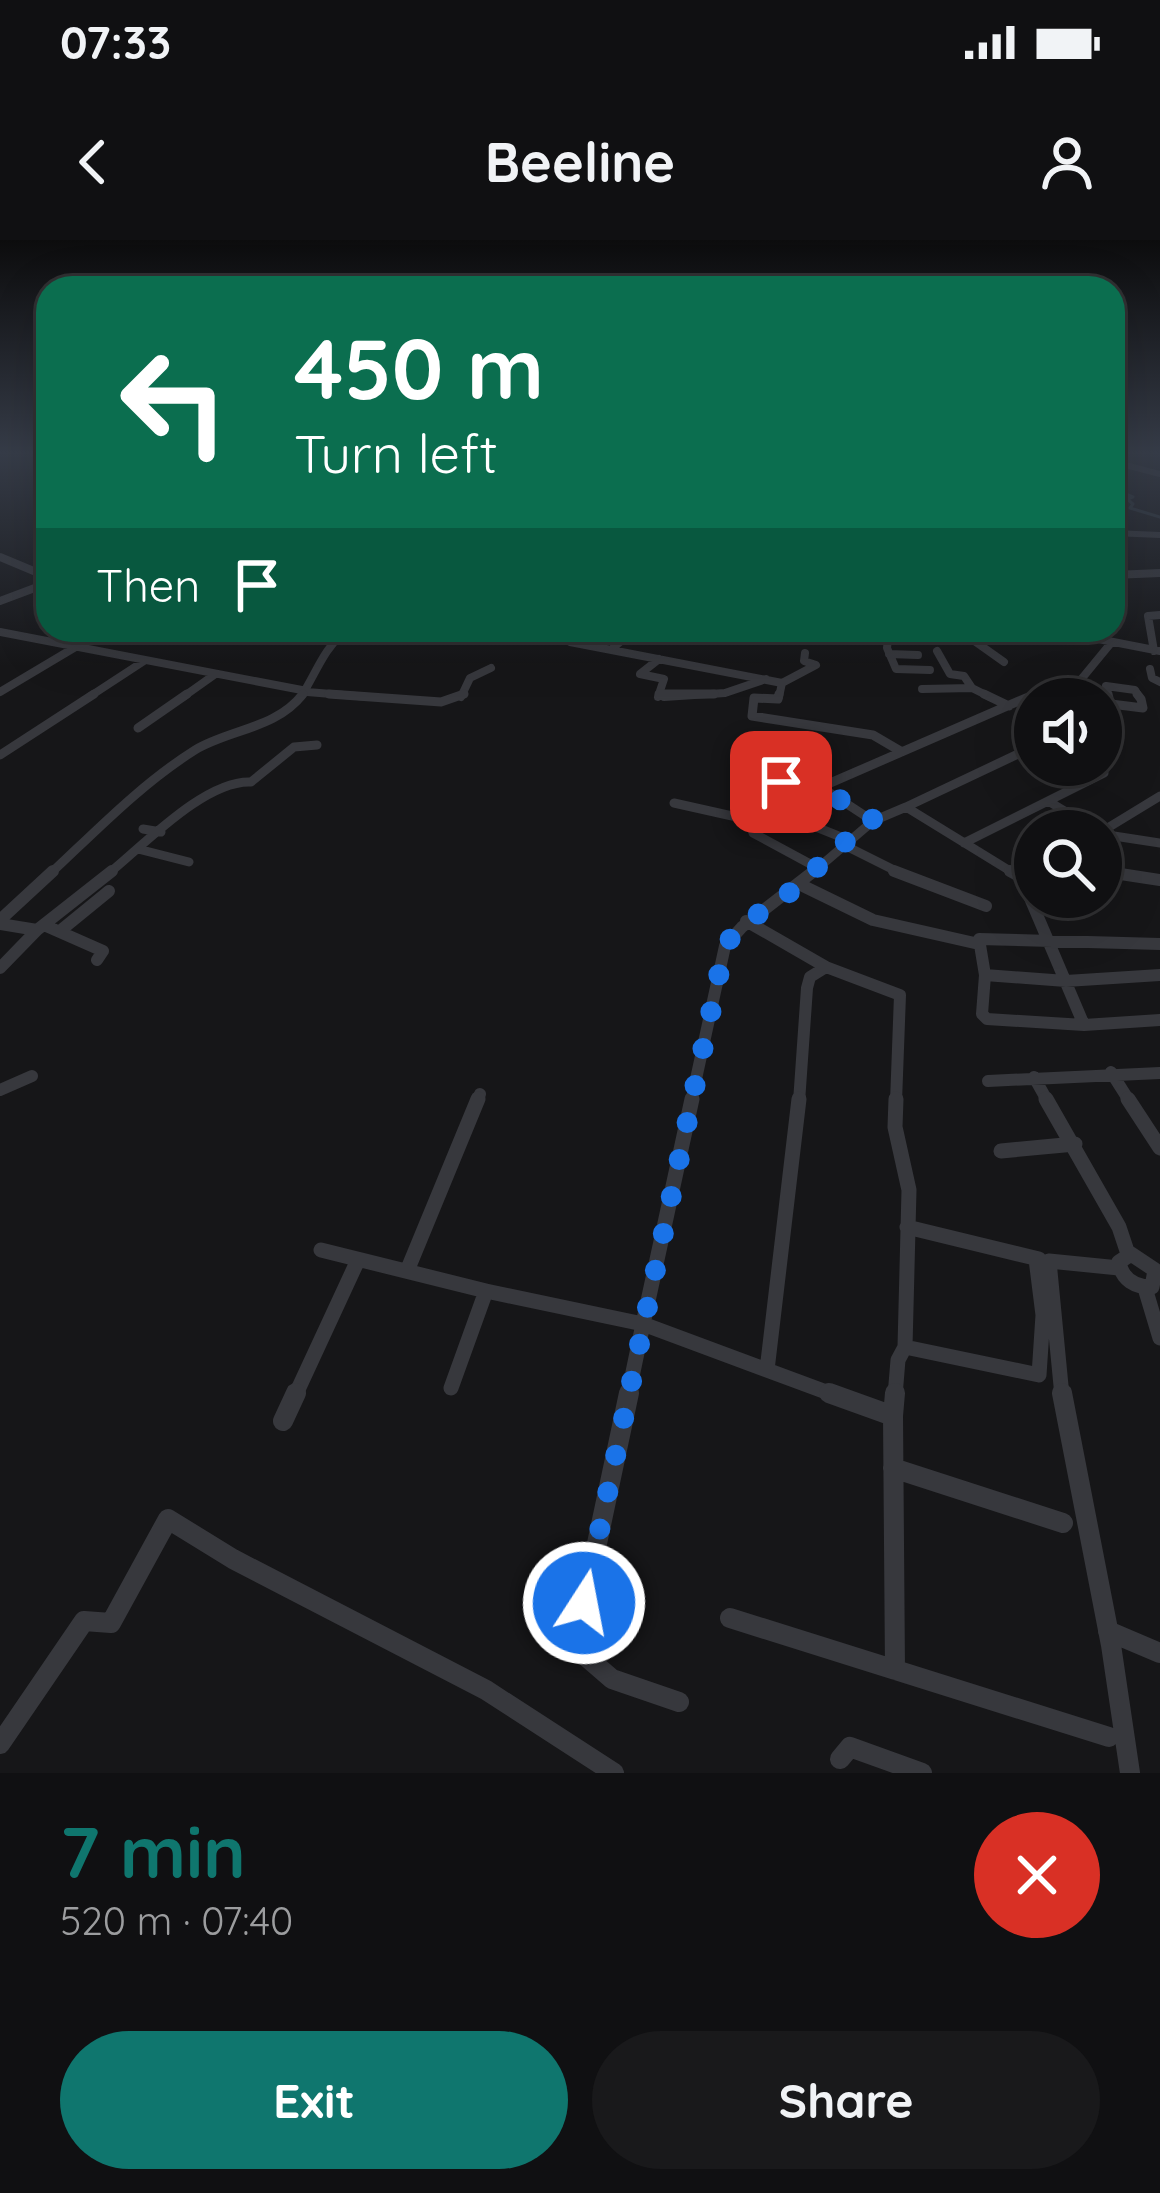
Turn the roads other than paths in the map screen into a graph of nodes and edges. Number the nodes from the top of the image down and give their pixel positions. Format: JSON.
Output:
{"nodes":[{"id":1,"x":1125,"y":527,"type":"edge"},
{"id":2,"x":1125,"y":532,"type":"edge"},
{"id":3,"x":1133,"y":532,"type":"junction"},
{"id":4,"x":1159,"y":533,"type":"edge"},
{"id":5,"x":0,"y":556,"type":"edge"},
{"id":6,"x":1160,"y":573,"type":"edge"},
{"id":7,"x":36,"y":574,"type":"edge"},
{"id":8,"x":1125,"y":574,"type":"edge"},
{"id":9,"x":36,"y":585,"type":"edge"},
{"id":10,"x":0,"y":601,"type":"edge"},
{"id":11,"x":1160,"y":615,"type":"edge"},
{"id":12,"x":0,"y":632,"type":"edge"},
{"id":13,"x":36,"y":639,"type":"edge"},
{"id":14,"x":54,"y":642,"type":"edge"},
{"id":15,"x":83,"y":642,"type":"edge"},
{"id":16,"x":332,"y":642,"type":"edge"},
{"id":17,"x":573,"y":642,"type":"edge"},
{"id":18,"x":620,"y":642,"type":"edge"},
{"id":19,"x":889,"y":642,"type":"edge"},
{"id":20,"x":976,"y":642,"type":"edge"},
{"id":21,"x":1106,"y":642,"type":"edge"},
{"id":22,"x":1111,"y":643,"type":"junction"},
{"id":23,"x":76,"y":646,"type":"junction"},
{"id":24,"x":613,"y":648,"type":"junction"},
{"id":25,"x":937,"y":651,"type":"dead end"},
{"id":26,"x":1157,"y":651,"type":"edge"},
{"id":27,"x":805,"y":653,"type":"dead end"},
{"id":28,"x":889,"y":654,"type":"junction"},
{"id":29,"x":918,"y":655,"type":"dead end"},
{"id":30,"x":659,"y":659,"type":"junction"},
{"id":31,"x":144,"y":661,"type":"junction"},
{"id":32,"x":1004,"y":662,"type":"dead end"},
{"id":33,"x":491,"y":668,"type":"dead end"},
{"id":34,"x":1150,"y":669,"type":"dead end"},
{"id":35,"x":930,"y":670,"type":"dead end"},
{"id":36,"x":214,"y":675,"type":"junction"},
{"id":37,"x":1082,"y":678,"type":"edge"},
{"id":38,"x":767,"y":679,"type":"junction"},
{"id":39,"x":1160,"y":682,"type":"edge"},
{"id":40,"x":782,"y":683,"type":"junction"},
{"id":41,"x":973,"y":688,"type":"junction"},
{"id":42,"x":922,"y":689,"type":"dead end"},
{"id":43,"x":307,"y":691,"type":"junction"},
{"id":44,"x":0,"y":692,"type":"edge"},
{"id":45,"x":1110,"y":701,"type":"joint"},
{"id":46,"x":1014,"y":704,"type":"joint"},
{"id":47,"x":138,"y":728,"type":"dead end"},
{"id":48,"x":768,"y":739,"type":"dead end"},
{"id":49,"x":317,"y":745,"type":"dead end"},
{"id":50,"x":743,"y":750,"type":"dead end"},
{"id":51,"x":902,"y":752,"type":"junction"},
{"id":52,"x":767,"y":754,"type":"junction"},
{"id":53,"x":0,"y":755,"type":"edge"},
{"id":54,"x":1014,"y":756,"type":"edge"},
{"id":55,"x":1078,"y":786,"type":"edge"},
{"id":56,"x":822,"y":789,"type":"junction"},
{"id":57,"x":1160,"y":796,"type":"edge"},
{"id":58,"x":1048,"y":801,"type":"junction"},
{"id":59,"x":674,"y":803,"type":"dead end"},
{"id":60,"x":906,"y":808,"type":"junction"},
{"id":61,"x":1063,"y":810,"type":"edge"},
{"id":62,"x":786,"y":815,"type":"dead end"},
{"id":63,"x":1122,"y":819,"type":"edge"},
{"id":64,"x":874,"y":820,"type":"junction"},
{"id":65,"x":104,"y":822,"type":"junction"},
{"id":66,"x":123,"y":825,"type":"dead end"},
{"id":67,"x":143,"y":829,"type":"dead end"},
{"id":68,"x":161,"y":832,"type":"junction"},
{"id":69,"x":1122,"y":836,"type":"edge"},
{"id":70,"x":844,"y":842,"type":"junction"},
{"id":71,"x":964,"y":843,"type":"junction"},
{"id":72,"x":1160,"y":843,"type":"edge"},
{"id":73,"x":138,"y":849,"type":"junction"},
{"id":74,"x":189,"y":862,"type":"dead end"},
{"id":75,"x":814,"y":866,"type":"junction"},
{"id":76,"x":1014,"y":873,"type":"edge"},
{"id":77,"x":1122,"y":875,"type":"edge"},
{"id":78,"x":1160,"y":880,"type":"edge"},
{"id":79,"x":799,"y":884,"type":"junction"},
{"id":80,"x":109,"y":891,"type":"dead end"},
{"id":81,"x":986,"y":906,"type":"dead end"},
{"id":82,"x":1041,"y":918,"type":"edge"},
{"id":83,"x":746,"y":921,"type":"junction"},
{"id":84,"x":0,"y":922,"type":"edge"},
{"id":85,"x":41,"y":928,"type":"junction"},
{"id":86,"x":60,"y":931,"type":"junction"},
{"id":87,"x":979,"y":944,"type":"junction"},
{"id":88,"x":1053,"y":944,"type":"junction"},
{"id":89,"x":1160,"y":944,"type":"edge"},
{"id":90,"x":97,"y":960,"type":"dead end"},
{"id":91,"x":826,"y":967,"type":"junction"},
{"id":92,"x":0,"y":968,"type":"edge"},
{"id":93,"x":985,"y":975,"type":"junction"},
{"id":94,"x":1160,"y":975,"type":"edge"},
{"id":95,"x":1066,"y":981,"type":"junction"},
{"id":96,"x":1160,"y":1020,"type":"edge"},
{"id":97,"x":1084,"y":1025,"type":"junction"},
{"id":98,"x":1112,"y":1072,"type":"junction"},
{"id":99,"x":1160,"y":1073,"type":"edge"},
{"id":100,"x":32,"y":1076,"type":"dead end"},
{"id":101,"x":1034,"y":1077,"type":"junction"},
{"id":102,"x":988,"y":1081,"type":"dead end"},
{"id":103,"x":0,"y":1090,"type":"edge"},
{"id":104,"x":479,"y":1094,"type":"dead end"},
{"id":105,"x":1075,"y":1144,"type":"junction"},
{"id":106,"x":1160,"y":1148,"type":"edge"},
{"id":107,"x":1001,"y":1151,"type":"dead end"},
{"id":108,"x":907,"y":1227,"type":"junction"},
{"id":109,"x":321,"y":1250,"type":"dead end"},
{"id":110,"x":358,"y":1260,"type":"junction"},
{"id":111,"x":1042,"y":1260,"type":"junction"},
{"id":112,"x":1124,"y":1261,"type":"junction"},
{"id":113,"x":407,"y":1271,"type":"junction"},
{"id":114,"x":1154,"y":1274,"type":"edge"},
{"id":115,"x":486,"y":1292,"type":"junction"},
{"id":116,"x":643,"y":1324,"type":"junction"},
{"id":117,"x":1160,"y":1339,"type":"edge"},
{"id":118,"x":905,"y":1347,"type":"junction"},
{"id":119,"x":767,"y":1370,"type":"junction"},
{"id":120,"x":451,"y":1388,"type":"dead end"},
{"id":121,"x":893,"y":1416,"type":"junction"},
{"id":122,"x":283,"y":1421,"type":"dead end"},
{"id":123,"x":893,"y":1468,"type":"junction"},
{"id":124,"x":1063,"y":1523,"type":"dead end"},
{"id":125,"x":730,"y":1618,"type":"dead end"},
{"id":126,"x":1108,"y":1631,"type":"junction"},
{"id":127,"x":1160,"y":1653,"type":"edge"},
{"id":128,"x":895,"y":1670,"type":"junction"},
{"id":129,"x":679,"y":1702,"type":"dead end"},
{"id":130,"x":1109,"y":1737,"type":"dead end"},
{"id":131,"x":0,"y":1744,"type":"edge"},
{"id":132,"x":840,"y":1759,"type":"dead end"},
{"id":133,"x":614,"y":1773,"type":"edge"},
{"id":134,"x":922,"y":1773,"type":"edge"},
{"id":135,"x":1130,"y":1773,"type":"edge"}],
"edges":[{"from":1,"to":3,"type":"street"},
{"from":2,"to":3,"type":"street"},
{"from":3,"to":4,"type":"street"},
{"from":5,"to":7,"type":"street"},
{"from":6,"to":8,"type":"street"},
{"from":9,"to":10,"type":"street"},
{"from":11,"to":26,"type":"street"},
{"from":12,"to":13,"type":"street"},
{"from":14,"to":23,"type":"street"},
{"from":15,"to":23,"type":"street"},
{"from":16,"to":43,"type":"street"},
{"from":17,"to":24,"type":"street"},
{"from":18,"to":24,"type":"street"},
{"from":19,"to":28,"type":"street"},
{"from":20,"to":32,"type":"street"},
{"from":21,"to":22,"type":"street"},
{"from":22,"to":26,"type":"street"},
{"from":22,"to":37,"type":"street"},
{"from":23,"to":31,"type":"street"},
{"from":23,"to":44,"type":"street"},
{"from":24,"to":30,"type":"street"},
{"from":25,"to":41,"type":"street"},
{"from":27,"to":40,"type":"street"},
{"from":28,"to":29,"type":"street"},
{"from":28,"to":35,"type":"street"},
{"from":30,"to":38,"type":"street"},
{"from":30,"to":38,"type":"street"},
{"from":31,"to":36,"type":"street"},
{"from":31,"to":53,"type":"street"},
{"from":33,"to":43,"type":"street"},
{"from":34,"to":39,"type":"street"},
{"from":36,"to":43,"type":"street"},
{"from":36,"to":47,"type":"street"},
{"from":38,"to":40,"type":"street"},
{"from":40,"to":51,"type":"street"},
{"from":41,"to":42,"type":"street"},
{"from":41,"to":46,"type":"street"},
{"from":43,"to":65,"type":"street"},
{"from":45,"to":45,"type":"street"},
{"from":46,"to":51,"type":"street"},
{"from":48,"to":52,"type":"street"},
{"from":49,"to":68,"type":"street"},
{"from":50,"to":52,"type":"street"},
{"from":51,"to":56,"type":"street"},
{"from":52,"to":56,"type":"street"},
{"from":54,"to":60,"type":"street"},
{"from":55,"to":58,"type":"street"},
{"from":56,"to":64,"type":"street"},
{"from":57,"to":63,"type":"street"},
{"from":58,"to":61,"type":"street"},
{"from":58,"to":71,"type":"street"},
{"from":59,"to":75,"type":"street"},
{"from":60,"to":64,"type":"street"},
{"from":60,"to":71,"type":"street"},
{"from":62,"to":70,"type":"street"},
{"from":64,"to":70,"type":"street"},
{"from":65,"to":66,"type":"street"},
{"from":65,"to":84,"type":"street"},
{"from":67,"to":68,"type":"street"},
{"from":68,"to":73,"type":"street"},
{"from":69,"to":72,"type":"street"},
{"from":70,"to":75,"type":"street"},
{"from":70,"to":81,"type":"street"},
{"from":71,"to":76,"type":"street"},
{"from":73,"to":74,"type":"street"},
{"from":73,"to":85,"type":"street"},
{"from":75,"to":79,"type":"street"},
{"from":77,"to":78,"type":"street"},
{"from":79,"to":83,"type":"street"},
{"from":79,"to":87,"type":"street"},
{"from":80,"to":86,"type":"street"},
{"from":82,"to":88,"type":"street"},
{"from":83,"to":91,"type":"street"},
{"from":83,"to":116,"type":"street"},
{"from":84,"to":85,"type":"street"},
{"from":85,"to":86,"type":"street"},
{"from":85,"to":92,"type":"street"},
{"from":86,"to":90,"type":"street"},
{"from":87,"to":88,"type":"street"},
{"from":87,"to":93,"type":"street"},
{"from":88,"to":89,"type":"street"},
{"from":88,"to":95,"type":"street"},
{"from":91,"to":108,"type":"street"},
{"from":91,"to":119,"type":"street"},
{"from":93,"to":95,"type":"street"},
{"from":93,"to":97,"type":"street"},
{"from":94,"to":95,"type":"street"},
{"from":95,"to":97,"type":"street"},
{"from":96,"to":97,"type":"street"},
{"from":98,"to":99,"type":"street"},
{"from":98,"to":101,"type":"street"},
{"from":98,"to":106,"type":"street"},
{"from":100,"to":103,"type":"street"},
{"from":101,"to":102,"type":"street"},
{"from":101,"to":105,"type":"street"},
{"from":104,"to":113,"type":"street"},
{"from":105,"to":107,"type":"street"},
{"from":105,"to":112,"type":"street"},
{"from":108,"to":111,"type":"street"},
{"from":108,"to":118,"type":"street"},
{"from":109,"to":110,"type":"street"},
{"from":110,"to":113,"type":"street"},
{"from":110,"to":122,"type":"street"},
{"from":111,"to":112,"type":"street"},
{"from":111,"to":118,"type":"street"},
{"from":111,"to":126,"type":"street"},
{"from":112,"to":114,"type":"street"},
{"from":112,"to":114,"type":"street"},
{"from":113,"to":115,"type":"street"},
{"from":114,"to":117,"type":"street"},
{"from":115,"to":116,"type":"street"},
{"from":115,"to":120,"type":"street"},
{"from":116,"to":119,"type":"street"},
{"from":116,"to":129,"type":"street"},
{"from":118,"to":121,"type":"street"},
{"from":119,"to":121,"type":"street"},
{"from":121,"to":123,"type":"street"},
{"from":123,"to":124,"type":"street"},
{"from":123,"to":128,"type":"street"},
{"from":125,"to":128,"type":"street"},
{"from":126,"to":127,"type":"street"},
{"from":126,"to":135,"type":"street"},
{"from":128,"to":130,"type":"street"},
{"from":131,"to":133,"type":"street"},
{"from":132,"to":134,"type":"street"}]}
